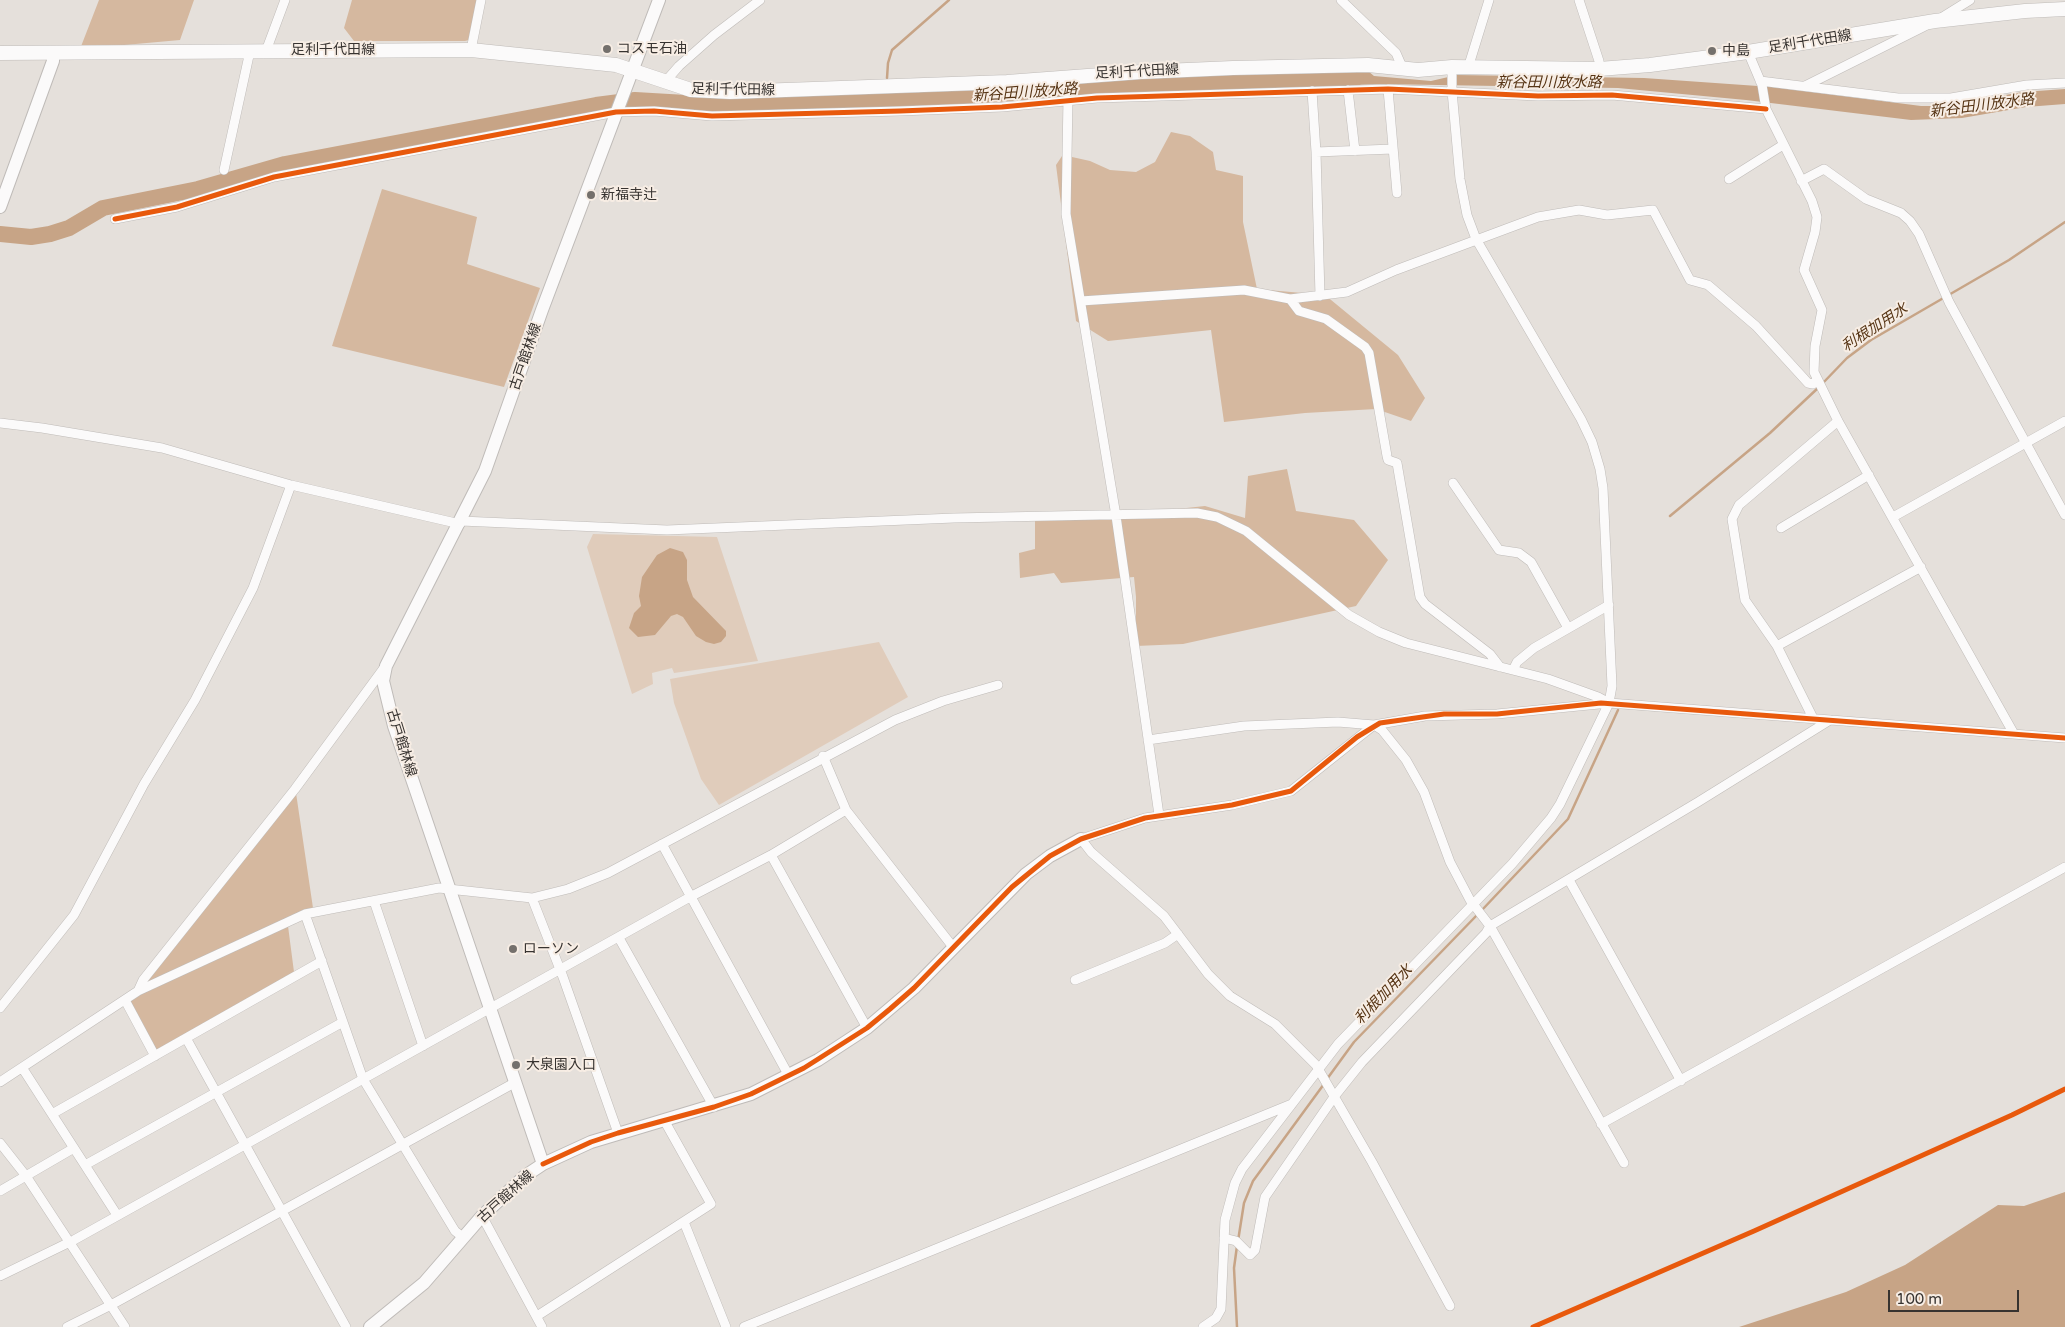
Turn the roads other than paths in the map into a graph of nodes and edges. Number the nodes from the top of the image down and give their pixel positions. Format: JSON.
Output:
{"nodes":[{"id":1,"x":286,"y":0,"type":"edge"},
{"id":2,"x":480,"y":0,"type":"edge"},
{"id":3,"x":659,"y":0,"type":"edge"},
{"id":4,"x":760,"y":0,"type":"edge"},
{"id":5,"x":1341,"y":0,"type":"edge"},
{"id":6,"x":1489,"y":0,"type":"edge"},
{"id":7,"x":1579,"y":0,"type":"edge"},
{"id":8,"x":1970,"y":0,"type":"edge"},
{"id":9,"x":2065,"y":9,"type":"edge"},
{"id":10,"x":1935,"y":21,"type":"junction"},
{"id":11,"x":470,"y":50,"type":"junction"},
{"id":12,"x":250,"y":51,"type":"junction"},
{"id":13,"x":266,"y":51,"type":"junction"},
{"id":14,"x":1748,"y":52,"type":"junction"},
{"id":15,"x":53,"y":53,"type":"junction"},
{"id":16,"x":0,"y":54,"type":"edge"},
{"id":17,"x":1468,"y":68,"type":"junction"},
{"id":18,"x":1403,"y":69,"type":"junction"},
{"id":19,"x":1452,"y":69,"type":"junction"},
{"id":20,"x":1600,"y":69,"type":"junction"},
{"id":21,"x":633,"y":70,"type":"junction"},
{"id":22,"x":1067,"y":80,"type":"junction"},
{"id":23,"x":665,"y":82,"type":"junction"},
{"id":24,"x":1761,"y":83,"type":"junction"},
{"id":25,"x":2065,"y":83,"type":"edge"},
{"id":26,"x":1805,"y":86,"type":"junction"},
{"id":27,"x":1388,"y":89,"type":"junction"},
{"id":28,"x":1451,"y":89,"type":"junction"},
{"id":29,"x":1312,"y":90,"type":"junction"},
{"id":30,"x":1348,"y":90,"type":"junction"},
{"id":31,"x":1068,"y":100,"type":"junction"},
{"id":32,"x":1765,"y":106,"type":"junction"},
{"id":33,"x":616,"y":111,"type":"junction"},
{"id":34,"x":1783,"y":145,"type":"junction"},
{"id":35,"x":1393,"y":149,"type":"junction"},
{"id":36,"x":1355,"y":151,"type":"junction"},
{"id":37,"x":1316,"y":152,"type":"junction"},
{"id":38,"x":224,"y":170,"type":"dead end"},
{"id":39,"x":1729,"y":179,"type":"dead end"},
{"id":40,"x":1802,"y":181,"type":"junction"},
{"id":41,"x":1397,"y":193,"type":"dead end"},
{"id":42,"x":0,"y":207,"type":"edge"},
{"id":43,"x":116,"y":219,"type":"dead end"},
{"id":44,"x":1476,"y":239,"type":"junction"},
{"id":45,"x":1320,"y":296,"type":"junction"},
{"id":46,"x":1290,"y":300,"type":"junction"},
{"id":47,"x":1080,"y":301,"type":"junction"},
{"id":48,"x":1817,"y":380,"type":"junction"},
{"id":49,"x":1838,"y":421,"type":"junction"},
{"id":50,"x":2065,"y":421,"type":"edge"},
{"id":51,"x":0,"y":424,"type":"edge"},
{"id":52,"x":2024,"y":443,"type":"junction"},
{"id":53,"x":1870,"y":475,"type":"junction"},
{"id":54,"x":1453,"y":483,"type":"dead end"},
{"id":55,"x":291,"y":486,"type":"junction"},
{"id":56,"x":2065,"y":515,"type":"edge"},
{"id":57,"x":1116,"y":516,"type":"junction"},
{"id":58,"x":1893,"y":517,"type":"junction"},
{"id":59,"x":460,"y":522,"type":"junction"},
{"id":60,"x":1780,"y":528,"type":"dead end"},
{"id":61,"x":1921,"y":567,"type":"junction"},
{"id":62,"x":1608,"y":605,"type":"junction"},
{"id":63,"x":1568,"y":628,"type":"junction"},
{"id":64,"x":1777,"y":646,"type":"junction"},
{"id":65,"x":386,"y":666,"type":"junction"},
{"id":66,"x":1500,"y":667,"type":"junction"},
{"id":67,"x":1513,"y":670,"type":"junction"},
{"id":68,"x":998,"y":685,"type":"dead end"},
{"id":69,"x":1609,"y":703,"type":"junction"},
{"id":70,"x":1812,"y":718,"type":"junction"},
{"id":71,"x":1830,"y":720,"type":"junction"},
{"id":72,"x":1374,"y":725,"type":"junction"},
{"id":73,"x":2014,"y":734,"type":"junction"},
{"id":74,"x":2065,"y":738,"type":"edge"},
{"id":75,"x":1148,"y":740,"type":"junction"},
{"id":76,"x":824,"y":756,"type":"junction"},
{"id":77,"x":846,"y":810,"type":"junction"},
{"id":78,"x":1159,"y":815,"type":"junction"},
{"id":79,"x":1081,"y":839,"type":"junction"},
{"id":80,"x":662,"y":844,"type":"junction"},
{"id":81,"x":771,"y":855,"type":"junction"},
{"id":82,"x":2065,"y":867,"type":"edge"},
{"id":83,"x":1569,"y":880,"type":"junction"},
{"id":84,"x":449,"y":887,"type":"junction"},
{"id":85,"x":690,"y":897,"type":"junction"},
{"id":86,"x":532,"y":898,"type":"junction"},
{"id":87,"x":374,"y":901,"type":"junction"},
{"id":88,"x":1477,"y":911,"type":"junction"},
{"id":89,"x":305,"y":914,"type":"junction"},
{"id":90,"x":1490,"y":926,"type":"junction"},
{"id":91,"x":1178,"y":934,"type":"junction"},
{"id":92,"x":619,"y":938,"type":"junction"},
{"id":93,"x":953,"y":947,"type":"junction"},
{"id":94,"x":322,"y":961,"type":"junction"},
{"id":95,"x":560,"y":970,"type":"junction"},
{"id":96,"x":1075,"y":980,"type":"dead end"},
{"id":97,"x":138,"y":991,"type":"junction"},
{"id":98,"x":125,"y":1000,"type":"junction"},
{"id":99,"x":0,"y":1008,"type":"edge"},
{"id":100,"x":491,"y":1009,"type":"junction"},
{"id":101,"x":343,"y":1022,"type":"junction"},
{"id":102,"x":867,"y":1028,"type":"junction"},
{"id":103,"x":186,"y":1038,"type":"junction"},
{"id":104,"x":423,"y":1046,"type":"junction"},
{"id":105,"x":155,"y":1056,"type":"junction"},
{"id":106,"x":23,"y":1068,"type":"junction"},
{"id":107,"x":1318,"y":1070,"type":"junction"},
{"id":108,"x":789,"y":1076,"type":"junction"},
{"id":109,"x":363,"y":1079,"type":"junction"},
{"id":110,"x":1681,"y":1081,"type":"junction"},
{"id":111,"x":0,"y":1082,"type":"edge"},
{"id":112,"x":516,"y":1082,"type":"junction"},
{"id":113,"x":215,"y":1091,"type":"junction"},
{"id":114,"x":1334,"y":1097,"type":"junction"},
{"id":115,"x":1292,"y":1104,"type":"junction"},
{"id":116,"x":714,"y":1107,"type":"junction"},
{"id":117,"x":52,"y":1114,"type":"junction"},
{"id":118,"x":664,"y":1120,"type":"junction"},
{"id":119,"x":1601,"y":1124,"type":"junction"},
{"id":120,"x":618,"y":1133,"type":"junction"},
{"id":121,"x":0,"y":1143,"type":"edge"},
{"id":122,"x":246,"y":1145,"type":"junction"},
{"id":123,"x":402,"y":1146,"type":"junction"},
{"id":124,"x":74,"y":1148,"type":"junction"},
{"id":125,"x":1624,"y":1163,"type":"dead end"},
{"id":126,"x":544,"y":1164,"type":"junction"},
{"id":127,"x":85,"y":1165,"type":"junction"},
{"id":128,"x":26,"y":1176,"type":"junction"},
{"id":129,"x":0,"y":1192,"type":"edge"},
{"id":130,"x":282,"y":1211,"type":"junction"},
{"id":131,"x":117,"y":1215,"type":"junction"},
{"id":132,"x":482,"y":1216,"type":"junction"},
{"id":133,"x":684,"y":1222,"type":"junction"},
{"id":134,"x":464,"y":1238,"type":"junction"},
{"id":135,"x":1224,"y":1238,"type":"junction"},
{"id":136,"x":69,"y":1242,"type":"junction"},
{"id":137,"x":0,"y":1276,"type":"edge"},
{"id":138,"x":111,"y":1305,"type":"junction"},
{"id":139,"x":1450,"y":1306,"type":"dead end"},
{"id":140,"x":537,"y":1316,"type":"junction"},
{"id":141,"x":67,"y":1327,"type":"edge"},
{"id":142,"x":124,"y":1327,"type":"edge"},
{"id":143,"x":346,"y":1327,"type":"edge"},
{"id":144,"x":370,"y":1327,"type":"edge"},
{"id":145,"x":542,"y":1327,"type":"edge"},
{"id":146,"x":726,"y":1327,"type":"edge"},
{"id":147,"x":744,"y":1327,"type":"edge"},
{"id":148,"x":1202,"y":1327,"type":"edge"}],
"edges":[{"from":1,"to":13,"type":"street"},
{"from":2,"to":11,"type":"street"},
{"from":3,"to":21,"type":"main road"},
{"from":4,"to":23,"type":"street"},
{"from":5,"to":18,"type":"street"},
{"from":6,"to":17,"type":"street"},
{"from":7,"to":20,"type":"street"},
{"from":8,"to":10,"type":"street"},
{"from":9,"to":10,"type":"main road","name":"足利千代田線"},
{"from":10,"to":14,"type":"main road","name":"足利千代田線"},
{"from":10,"to":26,"type":"street"},
{"from":11,"to":13,"type":"main road","name":"足利千代田線"},
{"from":11,"to":21,"type":"main road","name":"足利千代田線"},
{"from":12,"to":13,"type":"main road","name":"足利千代田線"},
{"from":12,"to":15,"type":"main road","name":"足利千代田線"},
{"from":12,"to":38,"type":"street"},
{"from":14,"to":20,"type":"main road","name":"足利千代田線"},
{"from":14,"to":24,"type":"street"},
{"from":15,"to":16,"type":"main road","name":"足利千代田線"},
{"from":15,"to":42,"type":"main road"},
{"from":17,"to":19,"type":"main road","name":"足利千代田線"},
{"from":17,"to":20,"type":"main road","name":"足利千代田線"},
{"from":18,"to":19,"type":"main road","name":"足利千代田線"},
{"from":18,"to":22,"type":"main road","name":"足利千代田線"},
{"from":19,"to":28,"type":"street"},
{"from":21,"to":23,"type":"main road","name":"足利千代田線"},
{"from":21,"to":33,"type":"main road","name":"古戸館林線"},
{"from":22,"to":23,"type":"main road","name":"足利千代田線"},
{"from":22,"to":31,"type":"street"},
{"from":24,"to":26,"type":"street"},
{"from":24,"to":32,"type":"street"},
{"from":25,"to":26,"type":"street"},
{"from":27,"to":28,"type":"street"},
{"from":27,"to":30,"type":"street"},
{"from":27,"to":35,"type":"street"},
{"from":28,"to":32,"type":"street"},
{"from":28,"to":44,"type":"street"},
{"from":29,"to":30,"type":"street"},
{"from":29,"to":31,"type":"street"},
{"from":29,"to":37,"type":"street"},
{"from":30,"to":36,"type":"street"},
{"from":31,"to":33,"type":"street"},
{"from":31,"to":47,"type":"street"},
{"from":32,"to":34,"type":"street"},
{"from":33,"to":43,"type":"street"},
{"from":33,"to":59,"type":"main road","name":"古戸館林線"},
{"from":34,"to":39,"type":"street"},
{"from":34,"to":40,"type":"street"},
{"from":35,"to":36,"type":"street"},
{"from":35,"to":41,"type":"street"},
{"from":36,"to":37,"type":"street"},
{"from":37,"to":45,"type":"street"},
{"from":40,"to":48,"type":"street"},
{"from":40,"to":52,"type":"street"},
{"from":44,"to":45,"type":"street"},
{"from":44,"to":48,"type":"street"},
{"from":44,"to":62,"type":"street"},
{"from":45,"to":46,"type":"street"},
{"from":46,"to":47,"type":"street"},
{"from":46,"to":66,"type":"street"},
{"from":47,"to":57,"type":"street"},
{"from":48,"to":49,"type":"street"},
{"from":49,"to":53,"type":"street"},
{"from":49,"to":64,"type":"street"},
{"from":50,"to":52,"type":"street"},
{"from":51,"to":55,"type":"street"},
{"from":52,"to":56,"type":"street"},
{"from":52,"to":58,"type":"street"},
{"from":53,"to":58,"type":"street"},
{"from":53,"to":60,"type":"street"},
{"from":54,"to":63,"type":"street"},
{"from":55,"to":59,"type":"street"},
{"from":55,"to":99,"type":"street"},
{"from":57,"to":59,"type":"street"},
{"from":57,"to":66,"type":"street"},
{"from":57,"to":75,"type":"street"},
{"from":58,"to":61,"type":"street"},
{"from":59,"to":65,"type":"main road","name":"古戸館林線"},
{"from":61,"to":64,"type":"street"},
{"from":61,"to":73,"type":"street"},
{"from":62,"to":63,"type":"street"},
{"from":62,"to":69,"type":"street"},
{"from":63,"to":67,"type":"street"},
{"from":64,"to":70,"type":"street"},
{"from":65,"to":84,"type":"main road","name":"古戸館林線"},
{"from":65,"to":97,"type":"street"},
{"from":66,"to":67,"type":"street"},
{"from":67,"to":69,"type":"street"},
{"from":68,"to":76,"type":"street"},
{"from":69,"to":70,"type":"street"},
{"from":69,"to":72,"type":"street"},
{"from":69,"to":88,"type":"street"},
{"from":70,"to":71,"type":"street"},
{"from":71,"to":73,"type":"street"},
{"from":71,"to":83,"type":"street"},
{"from":72,"to":75,"type":"street"},
{"from":72,"to":78,"type":"street"},
{"from":72,"to":88,"type":"street"},
{"from":73,"to":74,"type":"street"},
{"from":75,"to":78,"type":"street"},
{"from":76,"to":77,"type":"street"},
{"from":76,"to":80,"type":"street"},
{"from":77,"to":81,"type":"street"},
{"from":77,"to":93,"type":"street"},
{"from":78,"to":79,"type":"street"},
{"from":79,"to":91,"type":"street"},
{"from":79,"to":93,"type":"main road"},
{"from":80,"to":85,"type":"street"},
{"from":80,"to":86,"type":"street"},
{"from":81,"to":85,"type":"street"},
{"from":81,"to":102,"type":"street"},
{"from":82,"to":110,"type":"street"},
{"from":83,"to":90,"type":"street"},
{"from":83,"to":110,"type":"street"},
{"from":84,"to":86,"type":"street"},
{"from":84,"to":87,"type":"street"},
{"from":84,"to":100,"type":"main road","name":"古戸館林線"},
{"from":85,"to":92,"type":"street"},
{"from":85,"to":108,"type":"street"},
{"from":86,"to":95,"type":"street"},
{"from":87,"to":89,"type":"street"},
{"from":87,"to":104,"type":"street"},
{"from":88,"to":90,"type":"street"},
{"from":88,"to":107,"type":"street"},
{"from":89,"to":94,"type":"street"},
{"from":89,"to":97,"type":"street"},
{"from":90,"to":114,"type":"street"},
{"from":90,"to":119,"type":"street"},
{"from":91,"to":96,"type":"street"},
{"from":91,"to":107,"type":"street"},
{"from":92,"to":95,"type":"street"},
{"from":92,"to":116,"type":"street"},
{"from":93,"to":102,"type":"main road"},
{"from":94,"to":101,"type":"street"},
{"from":94,"to":103,"type":"street"},
{"from":95,"to":100,"type":"street"},
{"from":95,"to":120,"type":"street"},
{"from":97,"to":98,"type":"street"},
{"from":98,"to":105,"type":"street"},
{"from":98,"to":106,"type":"street"},
{"from":100,"to":104,"type":"street"},
{"from":100,"to":112,"type":"main road","name":"古戸館林線"},
{"from":101,"to":109,"type":"street"},
{"from":101,"to":113,"type":"street"},
{"from":102,"to":108,"type":"main road"},
{"from":103,"to":105,"type":"street"},
{"from":103,"to":113,"type":"street"},
{"from":104,"to":109,"type":"street"},
{"from":105,"to":117,"type":"street"},
{"from":106,"to":111,"type":"street"},
{"from":106,"to":117,"type":"street"},
{"from":107,"to":114,"type":"street"},
{"from":107,"to":115,"type":"street"},
{"from":108,"to":116,"type":"main road"},
{"from":109,"to":122,"type":"street"},
{"from":109,"to":123,"type":"street"},
{"from":110,"to":119,"type":"street"},
{"from":112,"to":123,"type":"street"},
{"from":112,"to":126,"type":"main road","name":"古戸館林線"},
{"from":113,"to":122,"type":"street"},
{"from":113,"to":127,"type":"street"},
{"from":114,"to":135,"type":"street"},
{"from":114,"to":139,"type":"street"},
{"from":115,"to":135,"type":"street"},
{"from":115,"to":147,"type":"street"},
{"from":116,"to":118,"type":"main road"},
{"from":117,"to":124,"type":"street"},
{"from":118,"to":120,"type":"main road"},
{"from":118,"to":133,"type":"street"},
{"from":119,"to":125,"type":"street"},
{"from":120,"to":126,"type":"main road"},
{"from":121,"to":128,"type":"street"},
{"from":122,"to":130,"type":"street"},
{"from":122,"to":131,"type":"street"},
{"from":123,"to":130,"type":"street"},
{"from":123,"to":134,"type":"street"},
{"from":124,"to":127,"type":"street"},
{"from":124,"to":128,"type":"street"},
{"from":126,"to":132,"type":"main road","name":"古戸館林線"},
{"from":127,"to":131,"type":"street"},
{"from":128,"to":129,"type":"street"},
{"from":128,"to":136,"type":"street"},
{"from":130,"to":138,"type":"street"},
{"from":130,"to":143,"type":"street"},
{"from":131,"to":136,"type":"street"},
{"from":132,"to":134,"type":"main road","name":"古戸館林線"},
{"from":132,"to":140,"type":"street"},
{"from":133,"to":140,"type":"street"},
{"from":133,"to":146,"type":"street"},
{"from":134,"to":144,"type":"main road","name":"古戸館林線"},
{"from":135,"to":148,"type":"street"},
{"from":136,"to":137,"type":"street"},
{"from":136,"to":138,"type":"street"},
{"from":138,"to":141,"type":"street"},
{"from":138,"to":142,"type":"street"},
{"from":140,"to":145,"type":"street"}]}
